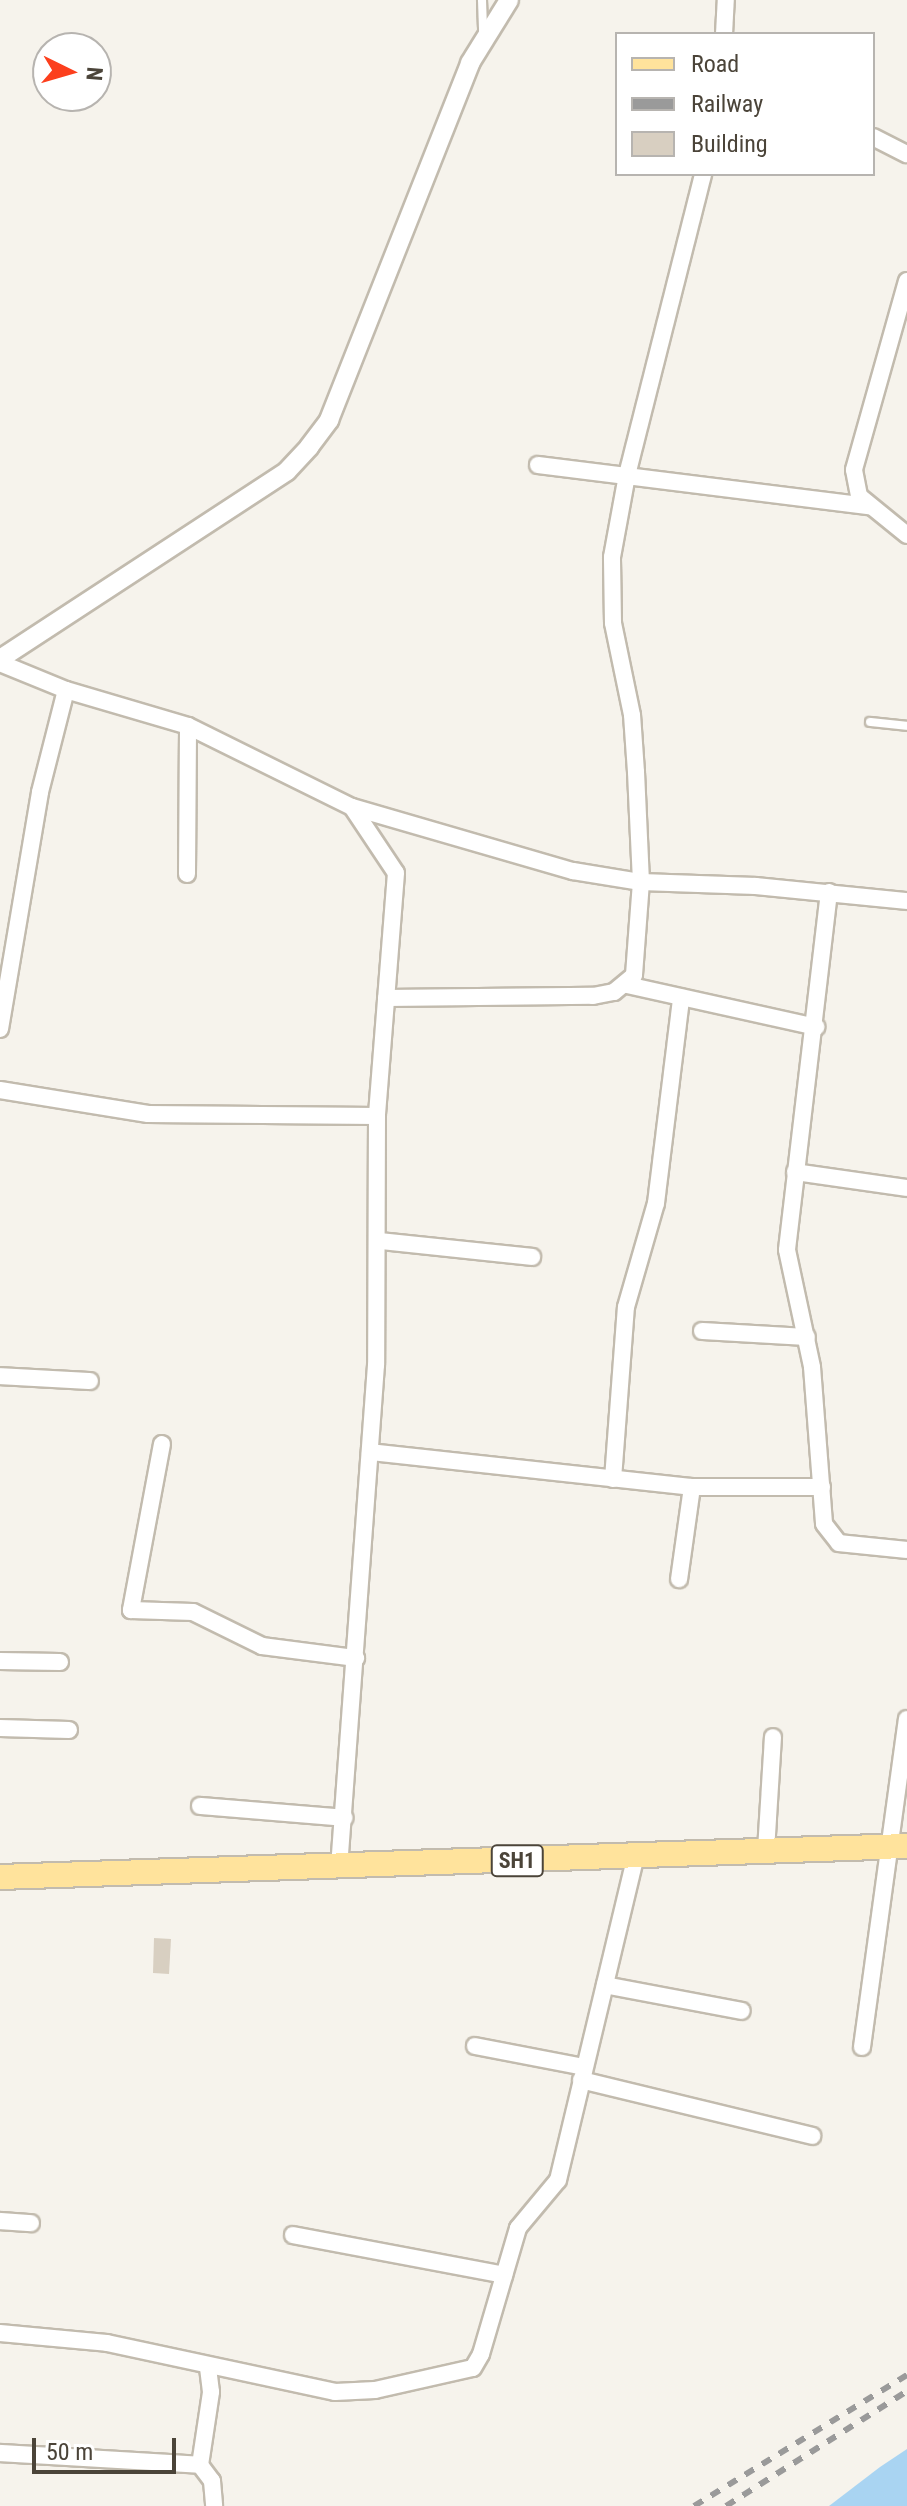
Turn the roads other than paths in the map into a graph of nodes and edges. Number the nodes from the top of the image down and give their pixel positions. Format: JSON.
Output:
{"nodes":[{"id":1,"x":482,"y":0,"type":"edge"},
{"id":2,"x":509,"y":0,"type":"edge"},
{"id":3,"x":726,"y":0,"type":"edge"},
{"id":4,"x":724,"y":32,"type":"edge"},
{"id":5,"x":483,"y":41,"type":"junction"},
{"id":6,"x":875,"y":138,"type":"edge"},
{"id":7,"x":907,"y":154,"type":"edge"},
{"id":8,"x":702,"y":176,"type":"edge"},
{"id":9,"x":907,"y":281,"type":"edge"},
{"id":10,"x":538,"y":465,"type":"dead end"},
{"id":11,"x":627,"y":475,"type":"junction"},
{"id":12,"x":869,"y":506,"type":"junction"},
{"id":13,"x":907,"y":535,"type":"edge"},
{"id":14,"x":0,"y":661,"type":"edge"},
{"id":15,"x":66,"y":690,"type":"junction"},
{"id":16,"x":870,"y":722,"type":"dead end"},
{"id":17,"x":188,"y":726,"type":"junction"},
{"id":18,"x":907,"y":726,"type":"edge"},
{"id":19,"x":352,"y":807,"type":"junction"},
{"id":20,"x":187,"y":874,"type":"dead end"},
{"id":21,"x":641,"y":882,"type":"junction"},
{"id":22,"x":829,"y":892,"type":"junction"},
{"id":23,"x":907,"y":901,"type":"edge"},
{"id":24,"x":627,"y":985,"type":"junction"},
{"id":25,"x":4,"y":994,"type":"edge"},
{"id":26,"x":386,"y":998,"type":"junction"},
{"id":27,"x":681,"y":998,"type":"junction"},
{"id":28,"x":816,"y":1027,"type":"junction"},
{"id":29,"x":0,"y":1029,"type":"edge"},
{"id":30,"x":0,"y":1090,"type":"edge"},
{"id":31,"x":377,"y":1116,"type":"junction"},
{"id":32,"x":795,"y":1172,"type":"junction"},
{"id":33,"x":907,"y":1188,"type":"edge"},
{"id":34,"x":380,"y":1241,"type":"junction"},
{"id":35,"x":532,"y":1257,"type":"dead end"},
{"id":36,"x":702,"y":1331,"type":"dead end"},
{"id":37,"x":807,"y":1337,"type":"junction"},
{"id":38,"x":0,"y":1376,"type":"edge"},
{"id":39,"x":90,"y":1381,"type":"dead end"},
{"id":40,"x":162,"y":1444,"type":"dead end"},
{"id":41,"x":370,"y":1452,"type":"junction"},
{"id":42,"x":613,"y":1479,"type":"junction"},
{"id":43,"x":692,"y":1487,"type":"junction"},
{"id":44,"x":822,"y":1487,"type":"junction"},
{"id":45,"x":907,"y":1550,"type":"edge"},
{"id":46,"x":679,"y":1579,"type":"dead end"},
{"id":47,"x":356,"y":1658,"type":"junction"},
{"id":48,"x":0,"y":1661,"type":"edge"},
{"id":49,"x":60,"y":1662,"type":"dead end"},
{"id":50,"x":907,"y":1719,"type":"edge"},
{"id":51,"x":0,"y":1728,"type":"edge"},
{"id":52,"x":69,"y":1730,"type":"dead end"},
{"id":53,"x":773,"y":1737,"type":"dead end"},
{"id":54,"x":200,"y":1806,"type":"dead end"},
{"id":55,"x":345,"y":1818,"type":"junction"},
{"id":56,"x":899,"y":1846,"type":"edge"},
{"id":57,"x":766,"y":1851,"type":"junction"},
{"id":58,"x":636,"y":1856,"type":"junction"},
{"id":59,"x":339,"y":1868,"type":"junction"},
{"id":60,"x":0,"y":1877,"type":"edge"},
{"id":61,"x":605,"y":1985,"type":"junction"},
{"id":62,"x":742,"y":2011,"type":"dead end"},
{"id":63,"x":475,"y":2046,"type":"dead end"},
{"id":64,"x":862,"y":2047,"type":"dead end"},
{"id":65,"x":583,"y":2073,"type":"junction"},
{"id":66,"x":812,"y":2136,"type":"dead end"},
{"id":67,"x":0,"y":2221,"type":"edge"},
{"id":68,"x":31,"y":2223,"type":"dead end"},
{"id":69,"x":293,"y":2235,"type":"dead end"},
{"id":70,"x":504,"y":2275,"type":"junction"},
{"id":71,"x":0,"y":2333,"type":"edge"},
{"id":72,"x":208,"y":2367,"type":"junction"},
{"id":73,"x":0,"y":2453,"type":"edge"},
{"id":74,"x":200,"y":2465,"type":"junction"},
{"id":75,"x":214,"y":2506,"type":"edge"}],
"edges":[{"from":1,"to":5,"type":"lane"},
{"from":2,"to":5,"type":"street"},
{"from":3,"to":4,"type":"street"},
{"from":5,"to":14,"type":"street"},
{"from":6,"to":7,"type":"street"},
{"from":8,"to":11,"type":"street"},
{"from":9,"to":12,"type":"street"},
{"from":10,"to":11,"type":"street"},
{"from":11,"to":12,"type":"street"},
{"from":11,"to":21,"type":"street"},
{"from":12,"to":13,"type":"street"},
{"from":14,"to":15,"type":"street"},
{"from":15,"to":17,"type":"street"},
{"from":15,"to":25,"type":"street"},
{"from":16,"to":18,"type":"lane"},
{"from":17,"to":19,"type":"street"},
{"from":17,"to":20,"type":"street"},
{"from":19,"to":21,"type":"street"},
{"from":19,"to":26,"type":"street"},
{"from":21,"to":22,"type":"street"},
{"from":21,"to":24,"type":"street"},
{"from":22,"to":23,"type":"street"},
{"from":22,"to":28,"type":"street"},
{"from":24,"to":26,"type":"street"},
{"from":24,"to":27,"type":"street"},
{"from":25,"to":29,"type":"street"},
{"from":26,"to":31,"type":"street"},
{"from":27,"to":28,"type":"street"},
{"from":27,"to":42,"type":"street"},
{"from":28,"to":32,"type":"street"},
{"from":30,"to":31,"type":"street"},
{"from":31,"to":34,"type":"street"},
{"from":32,"to":33,"type":"street"},
{"from":32,"to":37,"type":"street"},
{"from":34,"to":35,"type":"street"},
{"from":34,"to":41,"type":"street"},
{"from":36,"to":37,"type":"street"},
{"from":37,"to":44,"type":"street"},
{"from":38,"to":39,"type":"street"},
{"from":40,"to":47,"type":"street"},
{"from":41,"to":42,"type":"street"},
{"from":41,"to":47,"type":"street"},
{"from":42,"to":43,"type":"street"},
{"from":43,"to":44,"type":"street"},
{"from":43,"to":46,"type":"street"},
{"from":44,"to":45,"type":"street"},
{"from":47,"to":55,"type":"street"},
{"from":48,"to":49,"type":"street"},
{"from":50,"to":56,"type":"street"},
{"from":51,"to":52,"type":"street"},
{"from":53,"to":57,"type":"street"},
{"from":54,"to":55,"type":"street"},
{"from":55,"to":59,"type":"street"},
{"from":56,"to":57,"type":"main road","number":"SH1"},
{"from":56,"to":64,"type":"street"},
{"from":57,"to":58,"type":"main road","number":"SH1"},
{"from":58,"to":59,"type":"main road","number":"SH1"},
{"from":58,"to":61,"type":"street"},
{"from":59,"to":60,"type":"main road","number":"SH1"},
{"from":61,"to":62,"type":"street"},
{"from":61,"to":65,"type":"street"},
{"from":63,"to":65,"type":"street"},
{"from":65,"to":66,"type":"street"},
{"from":65,"to":70,"type":"street"},
{"from":67,"to":68,"type":"street"},
{"from":69,"to":70,"type":"street"},
{"from":70,"to":72,"type":"street"},
{"from":71,"to":72,"type":"street"},
{"from":72,"to":74,"type":"street"},
{"from":73,"to":74,"type":"street"},
{"from":74,"to":75,"type":"street"}]}
